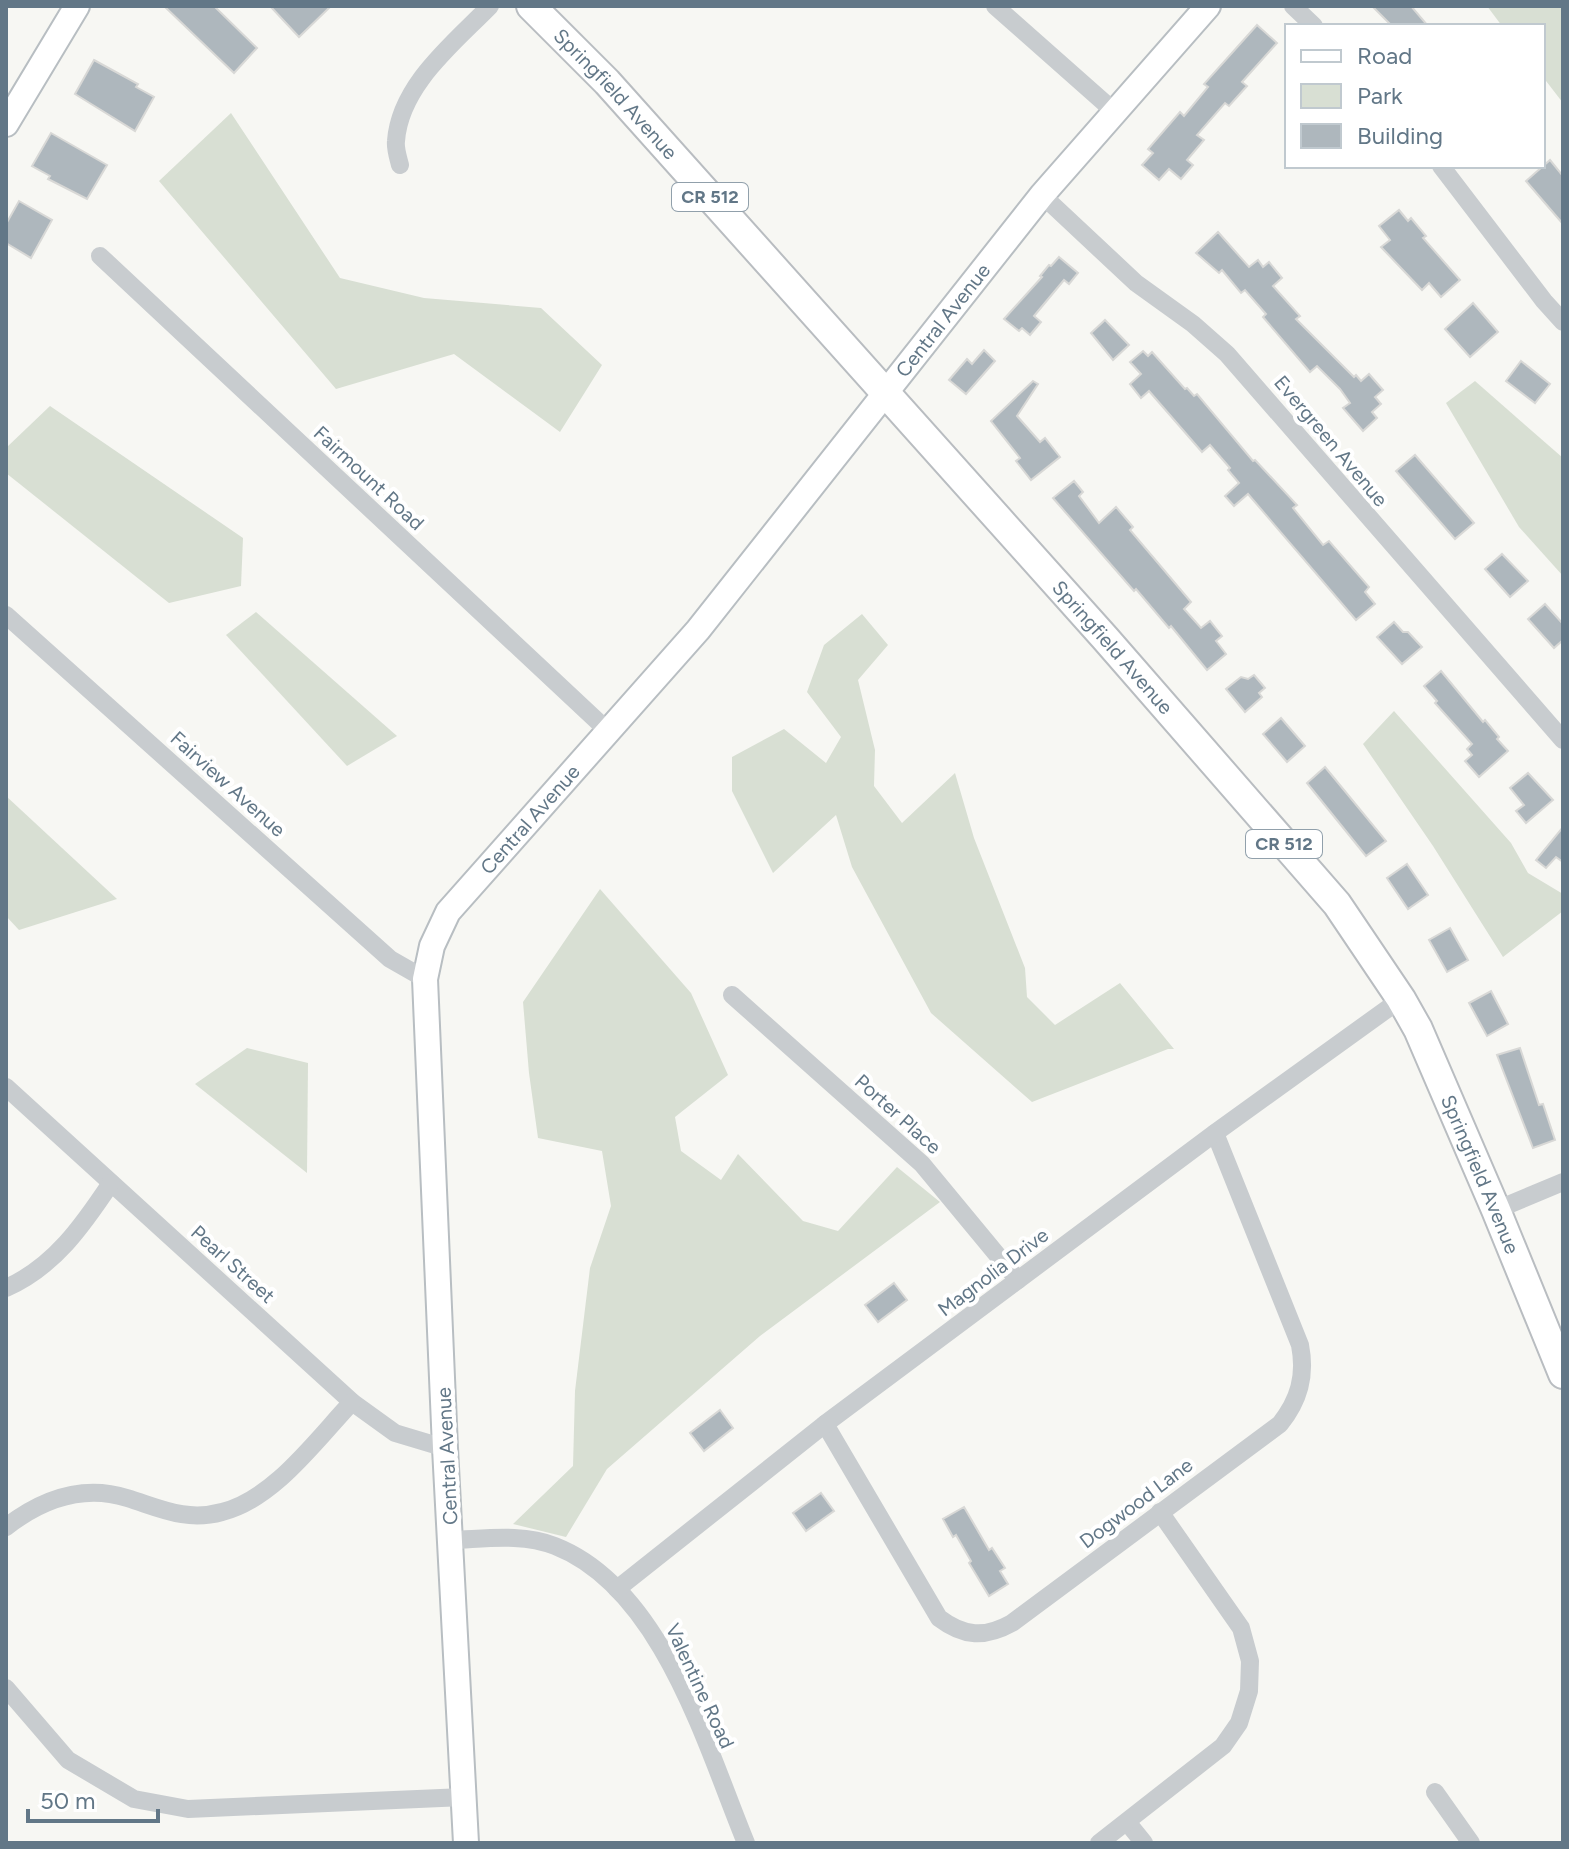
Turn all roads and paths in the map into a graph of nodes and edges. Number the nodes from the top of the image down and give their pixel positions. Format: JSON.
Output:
{"nodes":[{"id":1,"x":77,"y":6,"type":"edge"},
{"id":2,"x":490,"y":6,"type":"edge"},
{"id":3,"x":531,"y":6,"type":"edge"},
{"id":4,"x":995,"y":6,"type":"edge"},
{"id":5,"x":1208,"y":6,"type":"edge"},
{"id":6,"x":1293,"y":6,"type":"edge"},
{"id":7,"x":1312,"y":24,"type":"edge"},
{"id":8,"x":1116,"y":113,"type":"junction"},
{"id":9,"x":6,"y":124,"type":"edge"},
{"id":10,"x":400,"y":165,"type":"dead end"},
{"id":11,"x":1443,"y":168,"type":"edge"},
{"id":12,"x":1042,"y":195,"type":"junction"},
{"id":13,"x":100,"y":256,"type":"dead end"},
{"id":14,"x":1563,"y":322,"type":"edge"},
{"id":15,"x":884,"y":394,"type":"junction"},
{"id":16,"x":6,"y":615,"type":"edge"},
{"id":17,"x":609,"y":732,"type":"junction"},
{"id":18,"x":1563,"y":740,"type":"edge"},
{"id":19,"x":425,"y":979,"type":"junction"},
{"id":20,"x":732,"y":995,"type":"dead end"},
{"id":21,"x":1401,"y":999,"type":"junction"},
{"id":22,"x":6,"y":1087,"type":"edge"},
{"id":23,"x":1215,"y":1133,"type":"junction"},
{"id":24,"x":1563,"y":1182,"type":"edge"},
{"id":25,"x":111,"y":1183,"type":"junction"},
{"id":26,"x":1496,"y":1210,"type":"junction"},
{"id":27,"x":1018,"y":1280,"type":"junction"},
{"id":28,"x":6,"y":1288,"type":"edge"},
{"id":29,"x":1563,"y":1374,"type":"edge"},
{"id":30,"x":352,"y":1402,"type":"junction"},
{"id":31,"x":825,"y":1424,"type":"junction"},
{"id":32,"x":445,"y":1448,"type":"junction"},
{"id":33,"x":1160,"y":1512,"type":"junction"},
{"id":34,"x":6,"y":1527,"type":"edge"},
{"id":35,"x":451,"y":1540,"type":"junction"},
{"id":36,"x":617,"y":1589,"type":"junction"},
{"id":37,"x":6,"y":1688,"type":"edge"},
{"id":38,"x":1435,"y":1792,"type":"dead end"},
{"id":39,"x":464,"y":1797,"type":"junction"},
{"id":40,"x":1127,"y":1822,"type":"junction"},
{"id":41,"x":466,"y":1843,"type":"edge"},
{"id":42,"x":746,"y":1843,"type":"edge"},
{"id":43,"x":1099,"y":1843,"type":"edge"},
{"id":44,"x":1144,"y":1843,"type":"edge"},
{"id":45,"x":1471,"y":1843,"type":"edge"}],
"edges":[{"from":1,"to":9,"type":"street"},
{"from":2,"to":10,"type":"street"},
{"from":3,"to":15,"type":"main road","name":"Springfield Avenue","number":"CR 512"},
{"from":4,"to":8,"type":"street"},
{"from":5,"to":8,"type":"street","name":"Central Avenue"},
{"from":6,"to":7,"type":"street"},
{"from":8,"to":12,"type":"street","name":"Central Avenue"},
{"from":11,"to":14,"type":"street"},
{"from":12,"to":15,"type":"street","name":"Central Avenue"},
{"from":12,"to":18,"type":"street","name":"Evergreen Avenue"},
{"from":13,"to":17,"type":"street","name":"Fairmount Road"},
{"from":15,"to":17,"type":"street","name":"Central Avenue"},
{"from":15,"to":21,"type":"main road","name":"Springfield Avenue","number":"CR 512"},
{"from":16,"to":19,"type":"street","name":"Fairview Avenue"},
{"from":17,"to":19,"type":"street","name":"Central Avenue"},
{"from":19,"to":32,"type":"street","name":"Central Avenue"},
{"from":20,"to":27,"type":"street","name":"Porter Place"},
{"from":21,"to":23,"type":"street","name":"Magnolia Drive"},
{"from":21,"to":26,"type":"main road","name":"Springfield Avenue","number":"CR 512"},
{"from":22,"to":25,"type":"street","name":"Pearl Street"},
{"from":23,"to":27,"type":"street","name":"Magnolia Drive"},
{"from":23,"to":33,"type":"street","name":"Dogwood Lane"},
{"from":24,"to":26,"type":"street"},
{"from":25,"to":28,"type":"street"},
{"from":25,"to":30,"type":"street","name":"Pearl Street"},
{"from":26,"to":29,"type":"main road","name":"Springfield Avenue","number":"CR 512"},
{"from":27,"to":31,"type":"street","name":"Magnolia Drive"},
{"from":30,"to":32,"type":"street","name":"Pearl Street"},
{"from":30,"to":34,"type":"street"},
{"from":31,"to":33,"type":"street","name":"Dogwood Lane"},
{"from":31,"to":36,"type":"street","name":"Magnolia Drive"},
{"from":32,"to":35,"type":"street","name":"Central Avenue"},
{"from":33,"to":40,"type":"street"},
{"from":35,"to":36,"type":"street","name":"Valentine Road"},
{"from":35,"to":39,"type":"street","name":"Central Avenue"},
{"from":36,"to":42,"type":"street","name":"Valentine Road"},
{"from":37,"to":39,"type":"street"},
{"from":38,"to":45,"type":"street"},
{"from":39,"to":41,"type":"street","name":"Central Avenue"},
{"from":40,"to":43,"type":"street"},
{"from":40,"to":44,"type":"street"}]}
